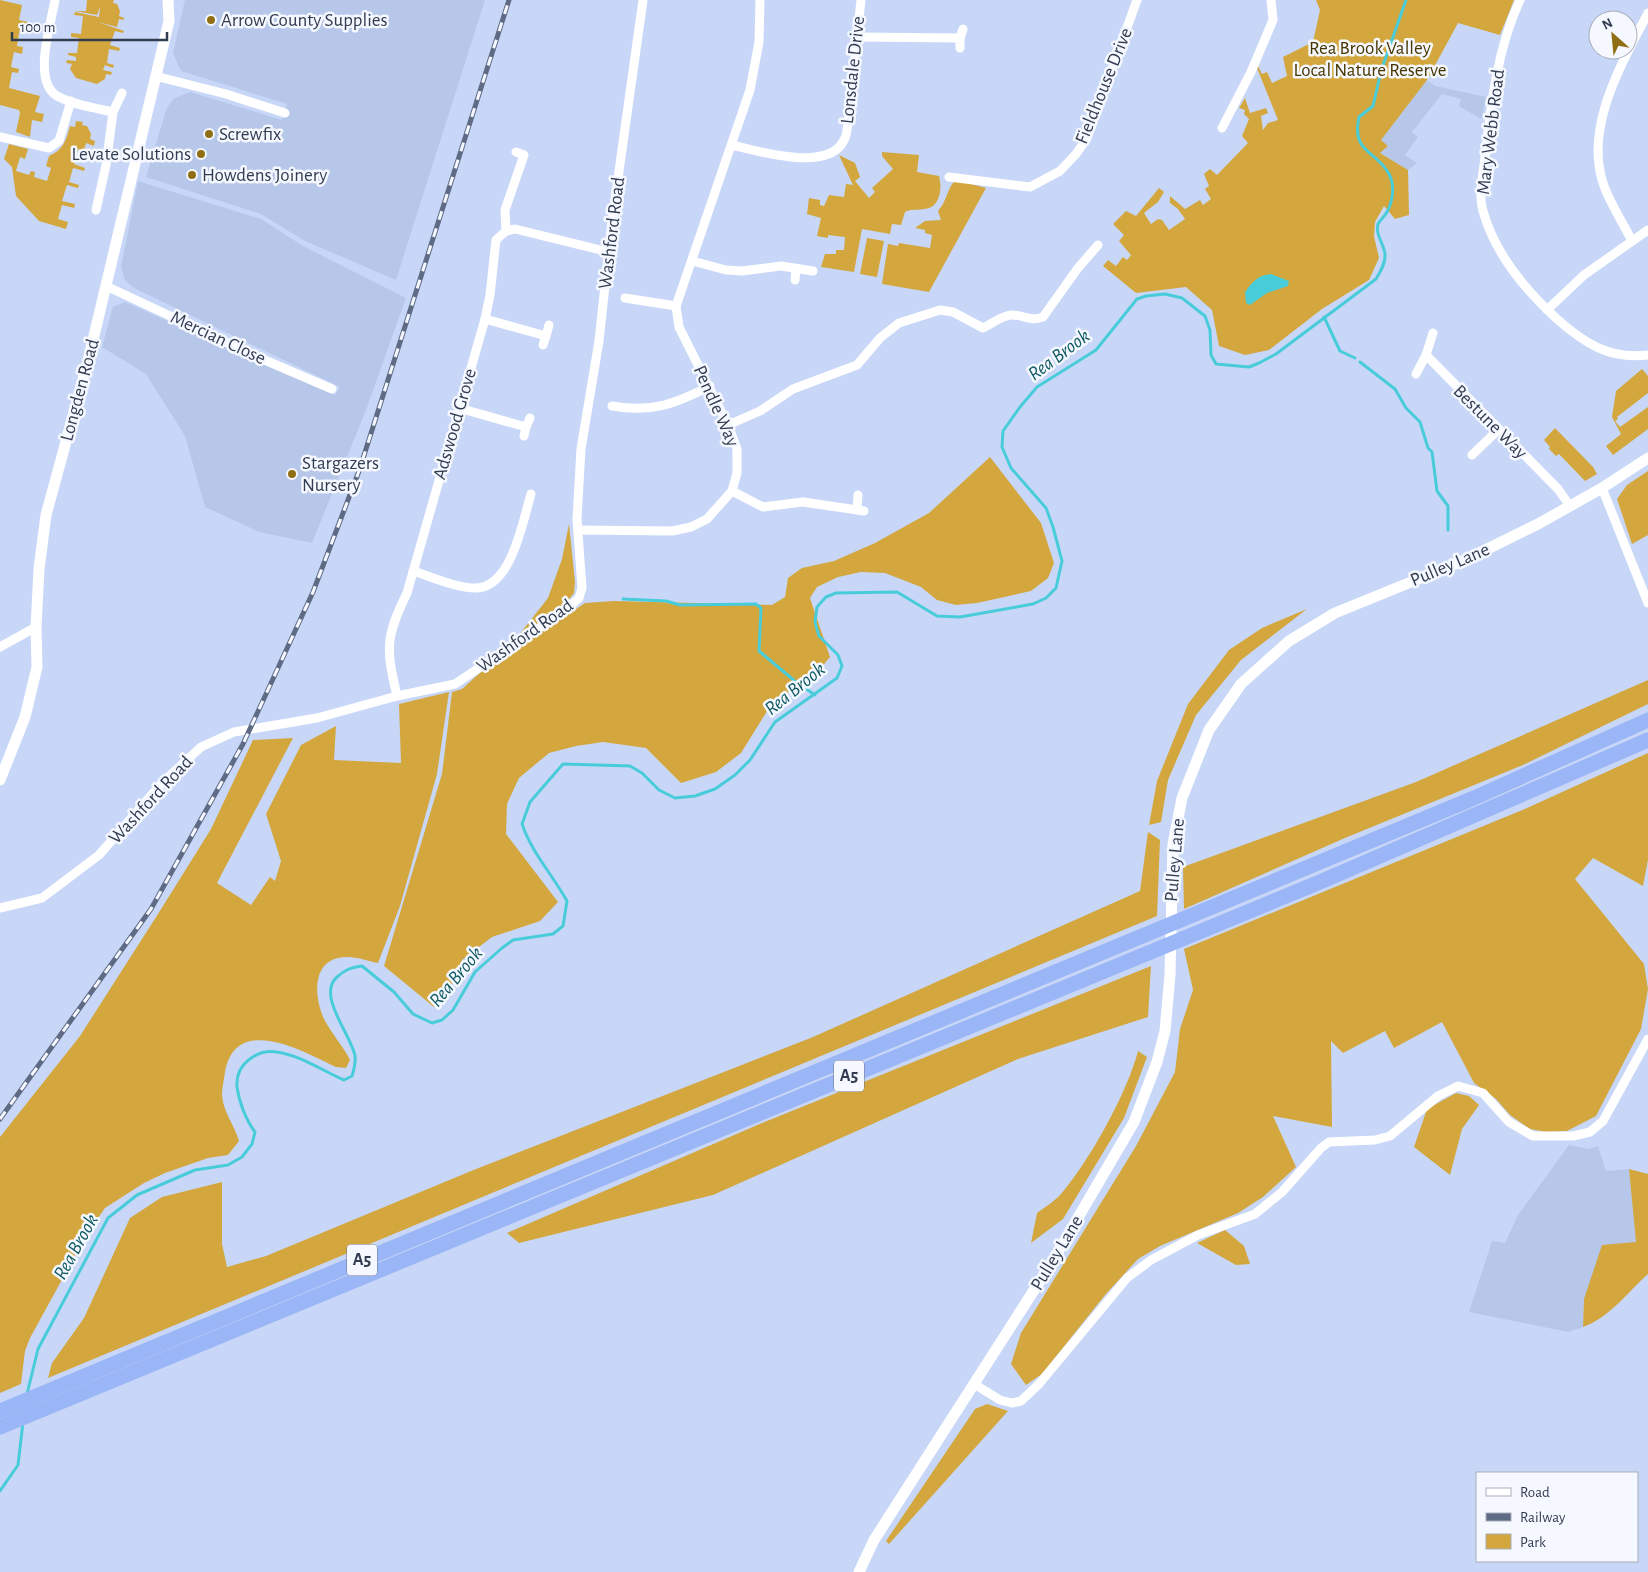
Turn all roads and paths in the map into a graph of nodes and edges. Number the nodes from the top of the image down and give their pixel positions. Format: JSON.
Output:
{"nodes":[{"id":1,"x":55,"y":0,"type":"edge"},
{"id":2,"x":168,"y":0,"type":"edge"},
{"id":3,"x":643,"y":0,"type":"edge"},
{"id":4,"x":760,"y":0,"type":"edge"},
{"id":5,"x":861,"y":0,"type":"edge"},
{"id":6,"x":1138,"y":0,"type":"edge"},
{"id":7,"x":1272,"y":0,"type":"edge"},
{"id":8,"x":1520,"y":0,"type":"edge"},
{"id":9,"x":1648,"y":13,"type":"edge"},
{"id":10,"x":856,"y":37,"type":"junction"},
{"id":11,"x":960,"y":48,"type":"dead end"},
{"id":12,"x":155,"y":76,"type":"junction"},
{"id":13,"x":122,"y":93,"type":"dead end"},
{"id":14,"x":71,"y":101,"type":"junction"},
{"id":15,"x":113,"y":112,"type":"junction"},
{"id":16,"x":285,"y":113,"type":"dead end"},
{"id":17,"x":1222,"y":128,"type":"dead end"},
{"id":18,"x":0,"y":137,"type":"edge"},
{"id":19,"x":732,"y":145,"type":"junction"},
{"id":20,"x":524,"y":154,"type":"dead end"},
{"id":21,"x":949,"y":177,"type":"dead end"},
{"id":22,"x":96,"y":210,"type":"dead end"},
{"id":23,"x":1648,"y":230,"type":"edge"},
{"id":24,"x":506,"y":231,"type":"junction"},
{"id":25,"x":1632,"y":241,"type":"junction"},
{"id":26,"x":1098,"y":245,"type":"dead end"},
{"id":27,"x":609,"y":252,"type":"junction"},
{"id":28,"x":692,"y":261,"type":"junction"},
{"id":29,"x":796,"y":268,"type":"junction"},
{"id":30,"x":813,"y":271,"type":"dead end"},
{"id":31,"x":795,"y":280,"type":"dead end"},
{"id":32,"x":106,"y":286,"type":"junction"},
{"id":33,"x":626,"y":298,"type":"dead end"},
{"id":34,"x":638,"y":300,"type":"junction"},
{"id":35,"x":676,"y":306,"type":"junction"},
{"id":36,"x":637,"y":310,"type":"dead end"},
{"id":37,"x":1547,"y":310,"type":"junction"},
{"id":38,"x":485,"y":319,"type":"junction"},
{"id":39,"x":549,"y":325,"type":"dead end"},
{"id":40,"x":1433,"y":333,"type":"dead end"},
{"id":41,"x":546,"y":336,"type":"junction"},
{"id":42,"x":543,"y":345,"type":"dead end"},
{"id":43,"x":1648,"y":354,"type":"edge"},
{"id":44,"x":1426,"y":355,"type":"junction"},
{"id":45,"x":1416,"y":374,"type":"dead end"},
{"id":46,"x":710,"y":386,"type":"junction"},
{"id":47,"x":332,"y":389,"type":"dead end"},
{"id":48,"x":612,"y":406,"type":"dead end"},
{"id":49,"x":460,"y":408,"type":"junction"},
{"id":50,"x":530,"y":418,"type":"dead end"},
{"id":51,"x":728,"y":425,"type":"junction"},
{"id":52,"x":1498,"y":430,"type":"junction"},
{"id":53,"x":1472,"y":455,"type":"dead end"},
{"id":54,"x":1648,"y":458,"type":"edge"},
{"id":55,"x":1602,"y":488,"type":"junction"},
{"id":56,"x":732,"y":492,"type":"junction"},
{"id":57,"x":531,"y":494,"type":"dead end"},
{"id":58,"x":858,"y":495,"type":"dead end"},
{"id":59,"x":1570,"y":506,"type":"junction"},
{"id":60,"x":578,"y":530,"type":"junction"},
{"id":61,"x":413,"y":571,"type":"junction"},
{"id":62,"x":1648,"y":603,"type":"edge"},
{"id":63,"x":36,"y":627,"type":"junction"},
{"id":64,"x":0,"y":648,"type":"edge"},
{"id":65,"x":397,"y":696,"type":"junction"},
{"id":66,"x":1648,"y":720,"type":"edge"},
{"id":67,"x":1648,"y":740,"type":"edge"},
{"id":68,"x":0,"y":780,"type":"edge"},
{"id":69,"x":0,"y":908,"type":"edge"},
{"id":70,"x":1648,"y":1039,"type":"edge"},
{"id":71,"x":974,"y":1384,"type":"junction"},
{"id":72,"x":5,"y":1417,"type":"edge"},
{"id":73,"x":859,"y":1572,"type":"edge"}],
"edges":[{"from":1,"to":14,"type":"street"},
{"from":2,"to":12,"type":"street","name":"Longden Road"},
{"from":3,"to":27,"type":"street","name":"Washford Road"},
{"from":4,"to":19,"type":"street"},
{"from":5,"to":10,"type":"street","name":"Lonsdale Drive"},
{"from":6,"to":21,"type":"street","name":"Fieldhouse Drive"},
{"from":7,"to":17,"type":"street"},
{"from":8,"to":37,"type":"street","name":"Mary Webb Road"},
{"from":9,"to":25,"type":"street"},
{"from":10,"to":11,"type":"street"},
{"from":10,"to":19,"type":"street","name":"Lonsdale Drive"},
{"from":12,"to":16,"type":"street"},
{"from":12,"to":32,"type":"street","name":"Longden Road"},
{"from":13,"to":15,"type":"street"},
{"from":14,"to":15,"type":"street"},
{"from":14,"to":18,"type":"street"},
{"from":15,"to":22,"type":"street"},
{"from":19,"to":28,"type":"street"},
{"from":20,"to":24,"type":"street","name":"Adswood Grove"},
{"from":23,"to":25,"type":"street"},
{"from":24,"to":27,"type":"street"},
{"from":24,"to":38,"type":"street","name":"Adswood Grove"},
{"from":25,"to":37,"type":"street"},
{"from":26,"to":51,"type":"street"},
{"from":27,"to":60,"type":"street","name":"Washford Road"},
{"from":28,"to":29,"type":"street"},
{"from":28,"to":35,"type":"street"},
{"from":29,"to":30,"type":"street"},
{"from":29,"to":31,"type":"street"},
{"from":32,"to":47,"type":"street","name":"Mercian Close"},
{"from":32,"to":63,"type":"street","name":"Longden Road"},
{"from":33,"to":34,"type":"street"},
{"from":34,"to":35,"type":"street"},
{"from":34,"to":36,"type":"street"},
{"from":35,"to":46,"type":"street","name":"Pendle Way"},
{"from":37,"to":43,"type":"street","name":"Mary Webb Road"},
{"from":38,"to":41,"type":"street"},
{"from":38,"to":49,"type":"street","name":"Adswood Grove"},
{"from":39,"to":41,"type":"street"},
{"from":40,"to":44,"type":"street"},
{"from":41,"to":42,"type":"street"},
{"from":44,"to":45,"type":"street"},
{"from":44,"to":52,"type":"street","name":"Bestune Way"},
{"from":46,"to":48,"type":"street"},
{"from":46,"to":51,"type":"street","name":"Pendle Way"},
{"from":49,"to":50,"type":"street"},
{"from":49,"to":61,"type":"street","name":"Adswood Grove"},
{"from":51,"to":56,"type":"street","name":"Pendle Way"},
{"from":52,"to":53,"type":"street"},
{"from":52,"to":59,"type":"street","name":"Bestune Way"},
{"from":54,"to":55,"type":"street","name":"Pulley Lane"},
{"from":55,"to":59,"type":"street","name":"Pulley Lane"},
{"from":55,"to":62,"type":"street"},
{"from":56,"to":58,"type":"street"},
{"from":56,"to":60,"type":"street"},
{"from":57,"to":61,"type":"street"},
{"from":59,"to":71,"type":"street","name":"Pulley Lane"},
{"from":60,"to":65,"type":"street","name":"Washford Road"},
{"from":61,"to":65,"type":"street","name":"Adswood Grove"},
{"from":63,"to":64,"type":"street"},
{"from":63,"to":68,"type":"street","name":"Longden Road"},
{"from":65,"to":69,"type":"street","name":"Washford Road"},
{"from":66,"to":72,"type":"highway","number":"A5"},
{"from":67,"to":72,"type":"highway","number":"A5"},
{"from":70,"to":71,"type":"street"},
{"from":71,"to":73,"type":"street","name":"Pulley Lane"}]}
